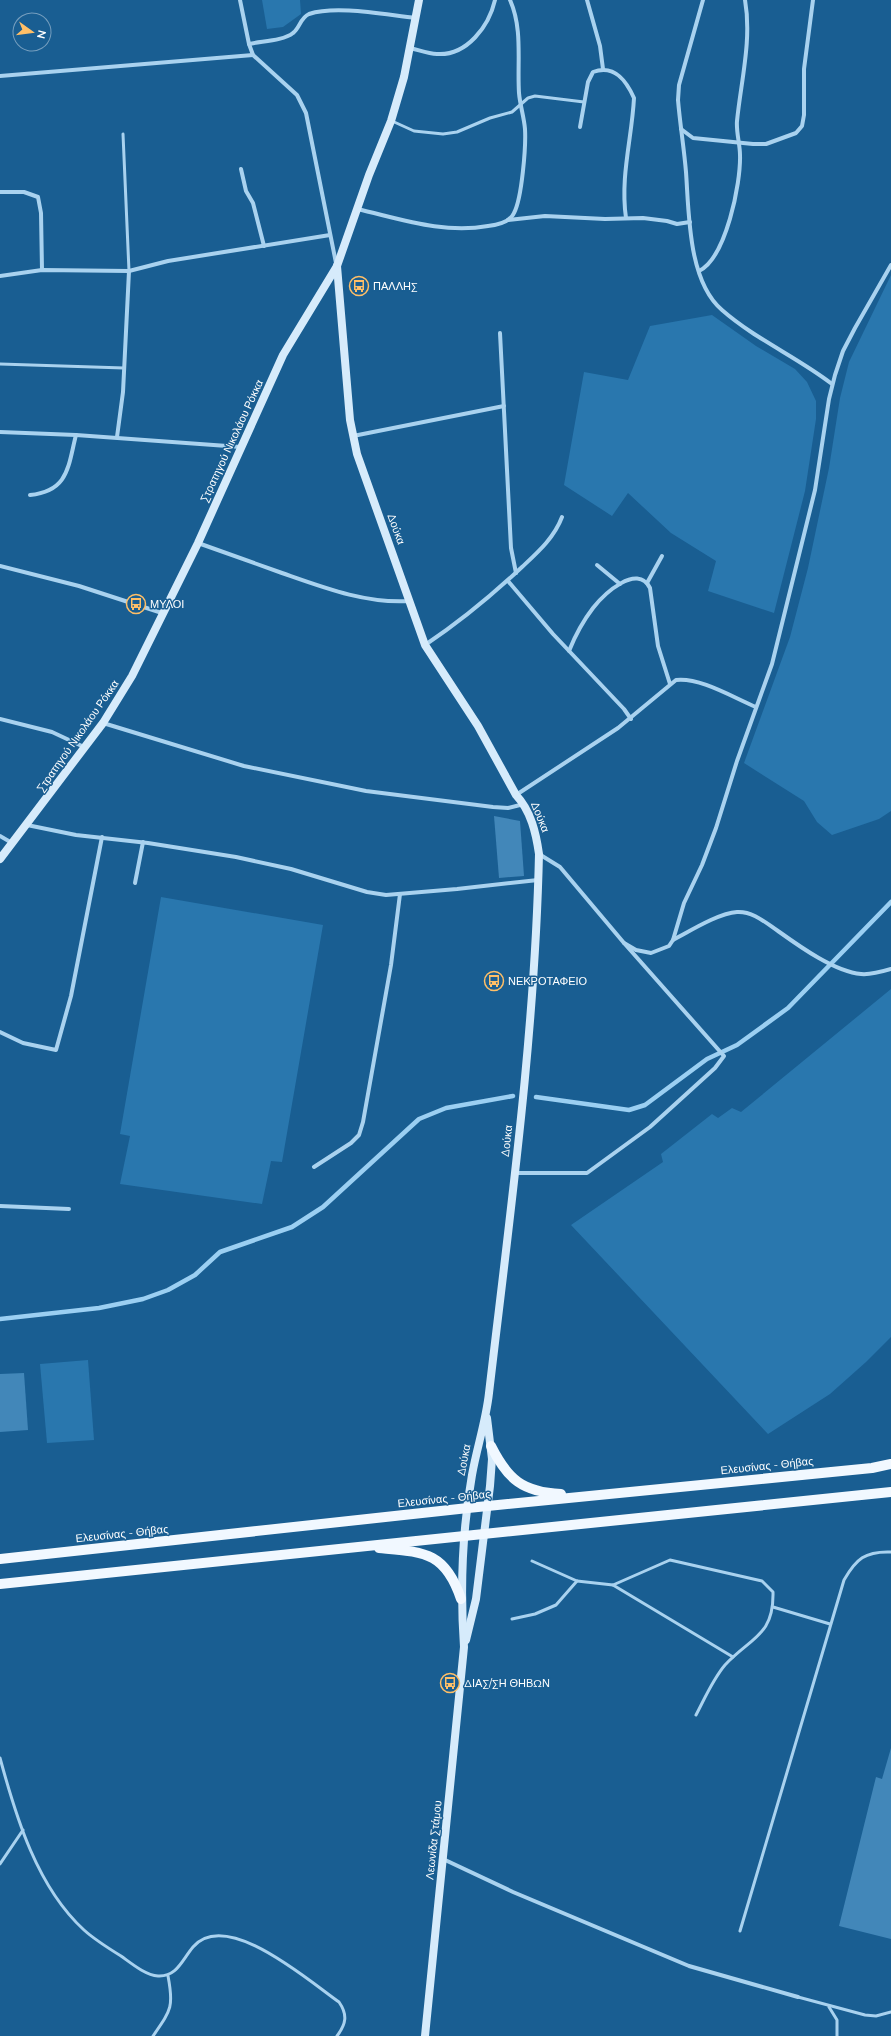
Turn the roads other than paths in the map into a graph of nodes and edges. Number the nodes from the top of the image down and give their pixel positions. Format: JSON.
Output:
{"nodes":[{"id":1,"x":240,"y":0,"type":"edge"},
{"id":2,"x":419,"y":0,"type":"edge"},
{"id":3,"x":495,"y":0,"type":"edge"},
{"id":4,"x":510,"y":0,"type":"edge"},
{"id":5,"x":587,"y":0,"type":"edge"},
{"id":6,"x":703,"y":0,"type":"edge"},
{"id":7,"x":745,"y":0,"type":"edge"},
{"id":8,"x":813,"y":0,"type":"edge"},
{"id":9,"x":416,"y":18,"type":"junction"},
{"id":10,"x":249,"y":44,"type":"junction"},
{"id":11,"x":410,"y":48,"type":"junction"},
{"id":12,"x":253,"y":55,"type":"junction"},
{"id":13,"x":603,"y":68,"type":"junction"},
{"id":14,"x":0,"y":76,"type":"edge"},
{"id":15,"x":584,"y":102,"type":"junction"},
{"id":16,"x":522,"y":103,"type":"junction"},
{"id":17,"x":392,"y":121,"type":"junction"},
{"id":18,"x":580,"y":127,"type":"dead end"},
{"id":19,"x":681,"y":129,"type":"junction"},
{"id":20,"x":123,"y":134,"type":"dead end"},
{"id":21,"x":739,"y":143,"type":"junction"},
{"id":22,"x":240,"y":169,"type":"dead end"},
{"id":23,"x":0,"y":192,"type":"edge"},
{"id":24,"x":357,"y":209,"type":"junction"},
{"id":25,"x":626,"y":218,"type":"junction"},
{"id":26,"x":507,"y":220,"type":"junction"},
{"id":27,"x":690,"y":222,"type":"junction"},
{"id":28,"x":330,"y":235,"type":"junction"},
{"id":29,"x":264,"y":246,"type":"junction"},
{"id":30,"x":891,"y":264,"type":"edge"},
{"id":31,"x":337,"y":266,"type":"junction"},
{"id":32,"x":42,"y":270,"type":"junction"},
{"id":33,"x":128,"y":271,"type":"junction"},
{"id":34,"x":699,"y":271,"type":"junction"},
{"id":35,"x":0,"y":276,"type":"edge"},
{"id":36,"x":500,"y":333,"type":"dead end"},
{"id":37,"x":0,"y":364,"type":"edge"},
{"id":38,"x":124,"y":368,"type":"junction"},
{"id":39,"x":832,"y":384,"type":"junction"},
{"id":40,"x":504,"y":406,"type":"junction"},
{"id":41,"x":0,"y":432,"type":"edge"},
{"id":42,"x":76,"y":435,"type":"junction"},
{"id":43,"x":352,"y":436,"type":"junction"},
{"id":44,"x":117,"y":438,"type":"junction"},
{"id":45,"x":242,"y":447,"type":"junction"},
{"id":46,"x":30,"y":495,"type":"dead end"},
{"id":47,"x":562,"y":517,"type":"dead end"},
{"id":48,"x":198,"y":543,"type":"junction"},
{"id":49,"x":662,"y":556,"type":"dead end"},
{"id":50,"x":597,"y":565,"type":"dead end"},
{"id":51,"x":0,"y":566,"type":"edge"},
{"id":52,"x":516,"y":573,"type":"junction"},
{"id":53,"x":508,"y":581,"type":"junction"},
{"id":54,"x":647,"y":582,"type":"junction"},
{"id":55,"x":620,"y":584,"type":"junction"},
{"id":56,"x":410,"y":601,"type":"junction"},
{"id":57,"x":162,"y":613,"type":"junction"},
{"id":58,"x":425,"y":645,"type":"junction"},
{"id":59,"x":569,"y":651,"type":"junction"},
{"id":60,"x":670,"y":684,"type":"junction"},
{"id":61,"x":756,"y":708,"type":"junction"},
{"id":62,"x":631,"y":718,"type":"junction"},
{"id":63,"x":0,"y":719,"type":"edge"},
{"id":64,"x":103,"y":723,"type":"junction"},
{"id":65,"x":84,"y":747,"type":"junction"},
{"id":66,"x":516,"y":795,"type":"junction"},
{"id":67,"x":524,"y":804,"type":"junction"},
{"id":68,"x":27,"y":825,"type":"junction"},
{"id":69,"x":0,"y":836,"type":"edge"},
{"id":70,"x":102,"y":837,"type":"junction"},
{"id":71,"x":144,"y":842,"type":"junction"},
{"id":72,"x":12,"y":844,"type":"junction"},
{"id":73,"x":539,"y":854,"type":"junction"},
{"id":74,"x":0,"y":859,"type":"edge"},
{"id":75,"x":539,"y":880,"type":"junction"},
{"id":76,"x":135,"y":883,"type":"dead end"},
{"id":77,"x":400,"y":894,"type":"junction"},
{"id":78,"x":673,"y":940,"type":"junction"},
{"id":79,"x":624,"y":943,"type":"junction"},
{"id":80,"x":891,"y":969,"type":"edge"},
{"id":81,"x":0,"y":1032,"type":"edge"},
{"id":82,"x":314,"y":1167,"type":"dead end"},
{"id":83,"x":515,"y":1173,"type":"junction"},
{"id":84,"x":0,"y":1206,"type":"edge"},
{"id":85,"x":69,"y":1209,"type":"dead end"},
{"id":86,"x":487,"y":1413,"type":"junction"},
{"id":87,"x":491,"y":1446,"type":"junction"},
{"id":88,"x":891,"y":1464,"type":"edge"},
{"id":89,"x":891,"y":1492,"type":"edge"},
{"id":90,"x":591,"y":1496,"type":"junction"},
{"id":91,"x":487,"y":1507,"type":"junction"},
{"id":92,"x":468,"y":1508,"type":"junction"},
{"id":93,"x":484,"y":1533,"type":"junction"},
{"id":94,"x":465,"y":1535,"type":"junction"},
{"id":95,"x":357,"y":1546,"type":"junction"},
{"id":96,"x":891,"y":1552,"type":"edge"},
{"id":97,"x":0,"y":1559,"type":"edge"},
{"id":98,"x":532,"y":1561,"type":"dead end"},
{"id":99,"x":576,"y":1581,"type":"junction"},
{"id":100,"x":0,"y":1584,"type":"edge"},
{"id":101,"x":613,"y":1586,"type":"junction"},
{"id":102,"x":461,"y":1599,"type":"junction"},
{"id":103,"x":773,"y":1607,"type":"junction"},
{"id":104,"x":512,"y":1619,"type":"dead end"},
{"id":105,"x":830,"y":1624,"type":"junction"},
{"id":106,"x":464,"y":1647,"type":"junction"},
{"id":107,"x":733,"y":1657,"type":"junction"},
{"id":108,"x":696,"y":1716,"type":"dead end"},
{"id":109,"x":0,"y":1758,"type":"edge"},
{"id":110,"x":23,"y":1830,"type":"junction"},
{"id":111,"x":444,"y":1859,"type":"junction"},
{"id":112,"x":0,"y":1864,"type":"edge"},
{"id":113,"x":740,"y":1931,"type":"dead end"},
{"id":114,"x":168,"y":1976,"type":"junction"},
{"id":115,"x":798,"y":1997,"type":"joint"},
{"id":116,"x":828,"y":2007,"type":"junction"},
{"id":117,"x":891,"y":2012,"type":"edge"},
{"id":118,"x":153,"y":2036,"type":"edge"},
{"id":119,"x":337,"y":2036,"type":"edge"},
{"id":120,"x":425,"y":2036,"type":"edge"},
{"id":121,"x":837,"y":2036,"type":"edge"}],
"edges":[{"from":1,"to":10,"type":"street"},
{"from":2,"to":9,"type":"main road","name":"Στρατηγού Νικολάου Ρόκκα"},
{"from":3,"to":11,"type":"street"},
{"from":4,"to":16,"type":"street"},
{"from":5,"to":13,"type":"street"},
{"from":6,"to":19,"type":"street"},
{"from":7,"to":21,"type":"street"},
{"from":8,"to":21,"type":"street"},
{"from":9,"to":10,"type":"street"},
{"from":9,"to":11,"type":"main road","name":"Στρατηγού Νικολάου Ρόκκα"},
{"from":10,"to":12,"type":"street"},
{"from":11,"to":17,"type":"main road","name":"Στρατηγού Νικολάου Ρόκκα"},
{"from":12,"to":14,"type":"street"},
{"from":12,"to":28,"type":"street"},
{"from":13,"to":15,"type":"street"},
{"from":13,"to":25,"type":"street"},
{"from":15,"to":16,"type":"lane"},
{"from":15,"to":18,"type":"street"},
{"from":16,"to":17,"type":"lane"},
{"from":16,"to":26,"type":"street"},
{"from":17,"to":24,"type":"main road","name":"Στρατηγού Νικολάου Ρόκκα"},
{"from":19,"to":21,"type":"street"},
{"from":19,"to":27,"type":"street"},
{"from":20,"to":33,"type":"lane"},
{"from":21,"to":34,"type":"street"},
{"from":22,"to":29,"type":"street"},
{"from":23,"to":32,"type":"street"},
{"from":24,"to":26,"type":"street"},
{"from":24,"to":31,"type":"main road","name":"Στρατηγού Νικολάου Ρόκκα"},
{"from":25,"to":26,"type":"street"},
{"from":25,"to":27,"type":"street"},
{"from":27,"to":34,"type":"street"},
{"from":28,"to":29,"type":"street"},
{"from":28,"to":31,"type":"street"},
{"from":29,"to":33,"type":"street"},
{"from":30,"to":39,"type":"street"},
{"from":31,"to":43,"type":"main road","name":"Δούκα"},
{"from":31,"to":45,"type":"main road","name":"Στρατηγού Νικολάου Ρόκκα"},
{"from":32,"to":33,"type":"street"},
{"from":32,"to":35,"type":"street"},
{"from":33,"to":38,"type":"street"},
{"from":34,"to":39,"type":"street"},
{"from":36,"to":40,"type":"street"},
{"from":37,"to":38,"type":"lane"},
{"from":38,"to":44,"type":"street"},
{"from":39,"to":61,"type":"street"},
{"from":40,"to":43,"type":"street"},
{"from":40,"to":52,"type":"street"},
{"from":41,"to":42,"type":"street"},
{"from":42,"to":44,"type":"street"},
{"from":42,"to":46,"type":"street"},
{"from":43,"to":56,"type":"main road","name":"Δούκα"},
{"from":44,"to":45,"type":"street"},
{"from":45,"to":48,"type":"main road","name":"Στρατηγού Νικολάου Ρόκκα"},
{"from":47,"to":52,"type":"street"},
{"from":48,"to":56,"type":"street"},
{"from":48,"to":57,"type":"main road","name":"Στρατηγού Νικολάου Ρόκκα"},
{"from":49,"to":54,"type":"street"},
{"from":50,"to":55,"type":"street"},
{"from":51,"to":57,"type":"street"},
{"from":52,"to":53,"type":"street"},
{"from":53,"to":58,"type":"street"},
{"from":53,"to":59,"type":"street"},
{"from":54,"to":55,"type":"street"},
{"from":54,"to":60,"type":"street"},
{"from":55,"to":59,"type":"street"},
{"from":56,"to":58,"type":"main road","name":"Δούκα"},
{"from":57,"to":64,"type":"main road","name":"Στρατηγού Νικολάου Ρόκκα"},
{"from":58,"to":66,"type":"main road","name":"Δούκα"},
{"from":59,"to":62,"type":"street"},
{"from":60,"to":61,"type":"street"},
{"from":60,"to":62,"type":"street"},
{"from":61,"to":78,"type":"street"},
{"from":62,"to":66,"type":"street"},
{"from":63,"to":65,"type":"street"},
{"from":64,"to":65,"type":"main road","name":"Στρατηγού Νικολάου Ρόκκα"},
{"from":64,"to":67,"type":"street"},
{"from":65,"to":68,"type":"main road","name":"Στρατηγού Νικολάου Ρόκκα"},
{"from":66,"to":67,"type":"main road","name":"Δούκα"},
{"from":67,"to":73,"type":"main road","name":"Δούκα"},
{"from":68,"to":70,"type":"street"},
{"from":68,"to":72,"type":"main road","name":"Στρατηγού Νικολάου Ρόκκα"},
{"from":69,"to":72,"type":"street"},
{"from":70,"to":71,"type":"street"},
{"from":70,"to":81,"type":"street"},
{"from":71,"to":76,"type":"street"},
{"from":71,"to":77,"type":"street"},
{"from":72,"to":74,"type":"main road","name":"Στρατηγού Νικολάου Ρόκκα"},
{"from":73,"to":75,"type":"main road","name":"Δούκα"},
{"from":73,"to":79,"type":"street"},
{"from":75,"to":77,"type":"street"},
{"from":75,"to":83,"type":"main road","name":"Δούκα"},
{"from":77,"to":82,"type":"street"},
{"from":78,"to":79,"type":"street"},
{"from":78,"to":80,"type":"street"},
{"from":79,"to":83,"type":"street"},
{"from":83,"to":86,"type":"main road","name":"Δούκα"},
{"from":84,"to":85,"type":"street"},
{"from":86,"to":87,"type":"main road","name":"Δούκα"},
{"from":86,"to":92,"type":"main road","name":"Δούκα"},
{"from":87,"to":90,"type":"main road"},
{"from":87,"to":91,"type":"main road","name":"Δούκα"},
{"from":88,"to":90,"type":"main road","name":"Ελευσίνας - Θήβας"},
{"from":89,"to":93,"type":"main road"},
{"from":90,"to":91,"type":"main road","name":"Ελευσίνας - Θήβας"},
{"from":91,"to":92,"type":"main road","name":"Ελευσίνας - Θήβας"},
{"from":91,"to":93,"type":"main road","name":"Δούκα"},
{"from":92,"to":94,"type":"main road","name":"Δούκα"},
{"from":92,"to":97,"type":"main road","name":"Ελευσίνας - Θήβας"},
{"from":93,"to":94,"type":"main road"},
{"from":93,"to":106,"type":"main road","name":"Λεωνίδα Στάμου"},
{"from":94,"to":95,"type":"main road"},
{"from":94,"to":102,"type":"main road","name":"Λεωνίδα Στάμου"},
{"from":95,"to":100,"type":"main road"},
{"from":95,"to":102,"type":"main road"},
{"from":96,"to":105,"type":"lane"},
{"from":98,"to":99,"type":"lane"},
{"from":99,"to":101,"type":"lane"},
{"from":99,"to":104,"type":"lane"},
{"from":101,"to":103,"type":"lane"},
{"from":101,"to":107,"type":"lane"},
{"from":102,"to":106,"type":"main road","name":"Λεωνίδα Στάμου"},
{"from":103,"to":105,"type":"lane"},
{"from":103,"to":107,"type":"lane"},
{"from":105,"to":113,"type":"lane"},
{"from":106,"to":111,"type":"main road","name":"Λεωνίδα Στάμου"},
{"from":107,"to":108,"type":"lane"},
{"from":109,"to":110,"type":"lane"},
{"from":110,"to":112,"type":"lane"},
{"from":110,"to":114,"type":"lane"},
{"from":111,"to":115,"type":"street"},
{"from":111,"to":120,"type":"main road","name":"Λεωνίδα Στάμου"},
{"from":114,"to":118,"type":"lane"},
{"from":114,"to":119,"type":"lane"},
{"from":115,"to":116,"type":"lane"},
{"from":116,"to":117,"type":"lane"},
{"from":116,"to":121,"type":"lane"}]}
